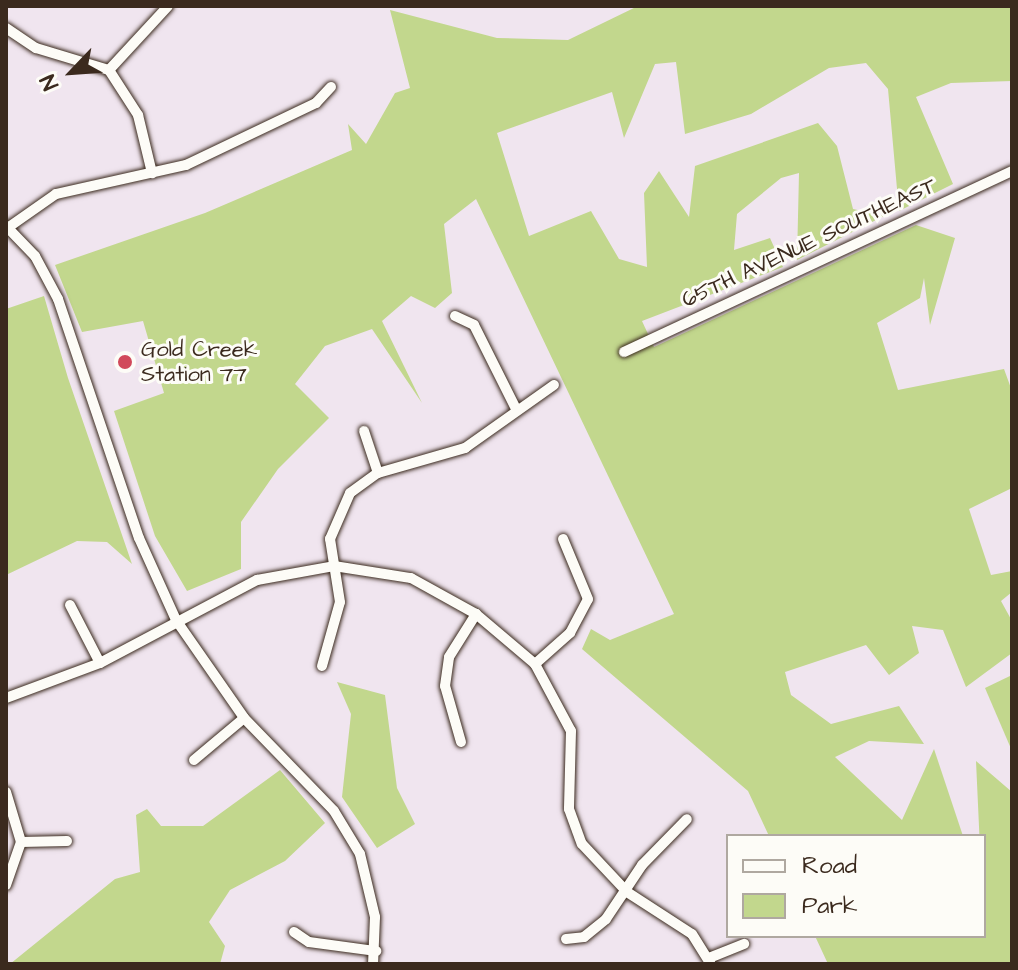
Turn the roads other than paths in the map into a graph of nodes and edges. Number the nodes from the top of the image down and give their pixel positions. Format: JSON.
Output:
{"nodes":[{"id":1,"x":168,"y":6,"type":"edge"},
{"id":2,"x":6,"y":28,"type":"edge"},
{"id":3,"x":109,"y":70,"type":"junction"},
{"id":4,"x":331,"y":87,"type":"dead end"},
{"id":5,"x":1012,"y":171,"type":"edge"},
{"id":6,"x":152,"y":173,"type":"junction"},
{"id":7,"x":7,"y":227,"type":"edge"},
{"id":8,"x":455,"y":316,"type":"dead end"},
{"id":9,"x":624,"y":352,"type":"dead end"},
{"id":10,"x":554,"y":385,"type":"dead end"},
{"id":11,"x":515,"y":407,"type":"junction"},
{"id":12,"x":364,"y":431,"type":"dead end"},
{"id":13,"x":378,"y":473,"type":"junction"},
{"id":14,"x":563,"y":539,"type":"dead end"},
{"id":15,"x":334,"y":566,"type":"junction"},
{"id":16,"x":70,"y":605,"type":"dead end"},
{"id":17,"x":476,"y":614,"type":"junction"},
{"id":18,"x":176,"y":620,"type":"junction"},
{"id":19,"x":100,"y":663,"type":"junction"},
{"id":20,"x":535,"y":664,"type":"junction"},
{"id":21,"x":322,"y":666,"type":"dead end"},
{"id":22,"x":6,"y":698,"type":"edge"},
{"id":23,"x":244,"y":718,"type":"junction"},
{"id":24,"x":461,"y":742,"type":"dead end"},
{"id":25,"x":194,"y":760,"type":"dead end"},
{"id":26,"x":6,"y":792,"type":"edge"},
{"id":27,"x":687,"y":819,"type":"dead end"},
{"id":28,"x":67,"y":841,"type":"dead end"},
{"id":29,"x":21,"y":842,"type":"junction"},
{"id":30,"x":6,"y":885,"type":"edge"},
{"id":31,"x":627,"y":892,"type":"junction"},
{"id":32,"x":294,"y":932,"type":"dead end"},
{"id":33,"x":566,"y":939,"type":"dead end"},
{"id":34,"x":744,"y":944,"type":"dead end"},
{"id":35,"x":376,"y":951,"type":"junction"},
{"id":36,"x":710,"y":961,"type":"edge"},
{"id":37,"x":373,"y":964,"type":"edge"}],
"edges":[{"from":1,"to":3,"type":"street"},
{"from":2,"to":3,"type":"street"},
{"from":3,"to":6,"type":"street"},
{"from":4,"to":6,"type":"street"},
{"from":5,"to":9,"type":"street","name":"65TH AVENUE SOUTHEAST"},
{"from":6,"to":7,"type":"street"},
{"from":7,"to":18,"type":"street"},
{"from":8,"to":11,"type":"street"},
{"from":10,"to":11,"type":"street"},
{"from":11,"to":13,"type":"street"},
{"from":12,"to":13,"type":"street"},
{"from":13,"to":15,"type":"street"},
{"from":14,"to":20,"type":"street"},
{"from":15,"to":17,"type":"street"},
{"from":15,"to":18,"type":"street"},
{"from":15,"to":21,"type":"street"},
{"from":16,"to":19,"type":"street"},
{"from":17,"to":20,"type":"street"},
{"from":17,"to":24,"type":"street"},
{"from":18,"to":19,"type":"street"},
{"from":18,"to":23,"type":"street"},
{"from":19,"to":22,"type":"street"},
{"from":20,"to":31,"type":"street"},
{"from":23,"to":25,"type":"street"},
{"from":23,"to":35,"type":"street"},
{"from":26,"to":29,"type":"street"},
{"from":27,"to":31,"type":"street"},
{"from":28,"to":29,"type":"street"},
{"from":29,"to":30,"type":"street"},
{"from":31,"to":33,"type":"street"},
{"from":31,"to":36,"type":"street"},
{"from":32,"to":35,"type":"street"},
{"from":34,"to":36,"type":"street"},
{"from":35,"to":37,"type":"street"}]}
